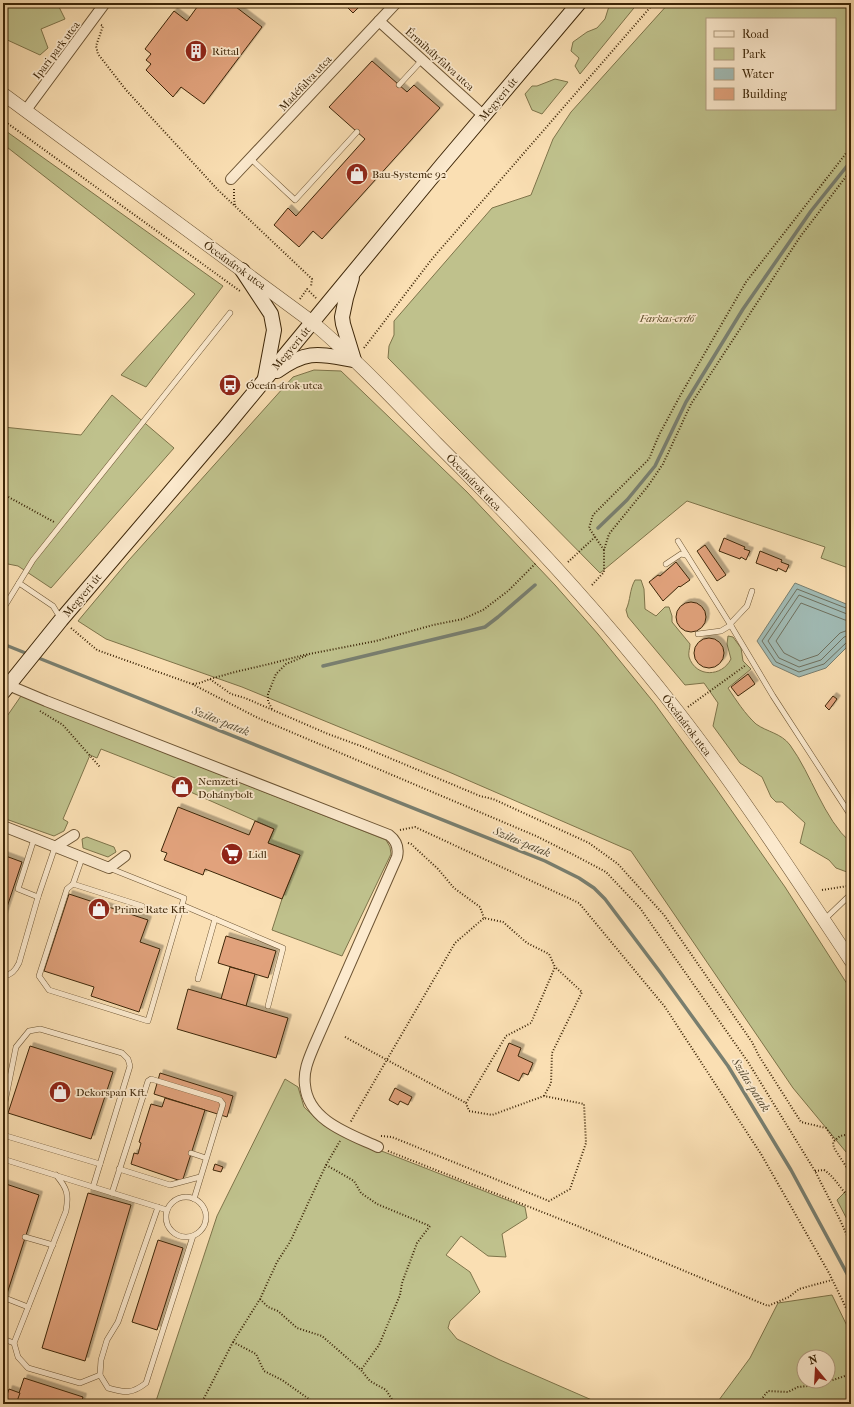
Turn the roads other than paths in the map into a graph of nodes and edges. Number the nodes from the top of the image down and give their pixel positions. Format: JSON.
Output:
{"nodes":[{"id":1,"x":105,"y":3,"type":"edge"},
{"id":2,"x":396,"y":3,"type":"edge"},
{"id":3,"x":580,"y":3,"type":"edge"},
{"id":4,"x":379,"y":21,"type":"junction"},
{"id":5,"x":422,"y":60,"type":"junction"},
{"id":6,"x":399,"y":85,"type":"dead end"},
{"id":7,"x":3,"y":94,"type":"edge"},
{"id":8,"x":26,"y":110,"type":"junction"},
{"id":9,"x":484,"y":116,"type":"junction"},
{"id":10,"x":357,"y":132,"type":"dead end"},
{"id":11,"x":250,"y":158,"type":"junction"},
{"id":12,"x":231,"y":178,"type":"road end"},
{"id":13,"x":359,"y":266,"type":"junction"},
{"id":14,"x":242,"y":270,"type":"junction"},
{"id":15,"x":230,"y":313,"type":"dead end"},
{"id":16,"x":312,"y":322,"type":"junction"},
{"id":17,"x":354,"y":360,"type":"junction"},
{"id":18,"x":264,"y":380,"type":"junction"},
{"id":19,"x":678,"y":541,"type":"dead end"},
{"id":20,"x":686,"y":555,"type":"junction"},
{"id":21,"x":666,"y":564,"type":"dead end"},
{"id":22,"x":19,"y":583,"type":"junction"},
{"id":23,"x":752,"y":591,"type":"dead end"},
{"id":24,"x":3,"y":609,"type":"edge"},
{"id":25,"x":62,"y":620,"type":"junction"},
{"id":26,"x":730,"y":624,"type":"junction"},
{"id":27,"x":698,"y":634,"type":"dead end"},
{"id":28,"x":9,"y":684,"type":"edge"},
{"id":29,"x":851,"y":816,"type":"edge"},
{"id":30,"x":3,"y":826,"type":"edge"},
{"id":31,"x":74,"y":835,"type":"dead end"},
{"id":32,"x":34,"y":838,"type":"junction"},
{"id":33,"x":55,"y":847,"type":"junction"},
{"id":34,"x":125,"y":856,"type":"dead end"},
{"id":35,"x":82,"y":858,"type":"junction"},
{"id":36,"x":109,"y":868,"type":"junction"},
{"id":37,"x":73,"y":884,"type":"junction"},
{"id":38,"x":851,"y":894,"type":"edge"},
{"id":39,"x":38,"y":897,"type":"junction"},
{"id":40,"x":182,"y":905,"type":"junction"},
{"id":41,"x":142,"y":906,"type":"dead end"},
{"id":42,"x":215,"y":919,"type":"junction"},
{"id":43,"x":824,"y":920,"type":"junction"},
{"id":44,"x":851,"y":961,"type":"edge"},
{"id":45,"x":3,"y":977,"type":"edge"},
{"id":46,"x":198,"y":979,"type":"dead end"},
{"id":47,"x":268,"y":1006,"type":"dead end"},
{"id":48,"x":3,"y":1112,"type":"edge"},
{"id":49,"x":3,"y":1135,"type":"edge"},
{"id":50,"x":378,"y":1147,"type":"road end"},
{"id":51,"x":191,"y":1153,"type":"dead end"},
{"id":52,"x":206,"y":1158,"type":"junction"},
{"id":53,"x":3,"y":1159,"type":"edge"},
{"id":54,"x":100,"y":1164,"type":"junction"},
{"id":55,"x":120,"y":1169,"type":"junction"},
{"id":56,"x":56,"y":1175,"type":"junction"},
{"id":57,"x":200,"y":1177,"type":"junction"},
{"id":58,"x":93,"y":1187,"type":"junction"},
{"id":59,"x":112,"y":1192,"type":"junction"},
{"id":60,"x":194,"y":1199,"type":"junction"},
{"id":61,"x":158,"y":1207,"type":"junction"},
{"id":62,"x":167,"y":1210,"type":"junction"},
{"id":63,"x":193,"y":1236,"type":"junction"},
{"id":64,"x":25,"y":1237,"type":"dead end"},
{"id":65,"x":53,"y":1245,"type":"junction"},
{"id":66,"x":5,"y":1298,"type":"dead end"},
{"id":67,"x":28,"y":1307,"type":"junction"},
{"id":68,"x":3,"y":1339,"type":"edge"},
{"id":69,"x":14,"y":1343,"type":"junction"},
{"id":70,"x":100,"y":1375,"type":"junction"}],
"edges":[{"from":1,"to":8,"type":"street","name":"Ipari park utca"},
{"from":2,"to":4,"type":"street","name":"Madéfalva utca"},
{"from":3,"to":9,"type":"main road","name":"Megyeri út"},
{"from":4,"to":5,"type":"street","name":"Érmihályfalva utca"},
{"from":4,"to":11,"type":"street","name":"Madéfalva utca"},
{"from":5,"to":6,"type":"lane"},
{"from":5,"to":9,"type":"street","name":"Érmihályfalva utca"},
{"from":7,"to":8,"type":"street","name":"Óceánárok utca"},
{"from":8,"to":14,"type":"street","name":"Óceánárok utca"},
{"from":9,"to":13,"type":"main road","name":"Megyeri út"},
{"from":10,"to":11,"type":"lane"},
{"from":11,"to":12,"type":"street","name":"Madéfalva utca"},
{"from":13,"to":16,"type":"main road","name":"Megyeri út"},
{"from":13,"to":17,"type":"main road"},
{"from":14,"to":16,"type":"street","name":"Óceánárok utca"},
{"from":14,"to":18,"type":"main road"},
{"from":15,"to":22,"type":"lane"},
{"from":16,"to":17,"type":"street","name":"Óceánárok utca"},
{"from":16,"to":18,"type":"main road","name":"Megyeri út"},
{"from":17,"to":18,"type":"main road"},
{"from":17,"to":43,"type":"street","name":"Óceánárok utca"},
{"from":18,"to":25,"type":"main road","name":"Megyeri út"},
{"from":19,"to":20,"type":"lane"},
{"from":20,"to":21,"type":"lane"},
{"from":20,"to":26,"type":"lane"},
{"from":22,"to":24,"type":"lane"},
{"from":22,"to":25,"type":"lane"},
{"from":23,"to":26,"type":"lane"},
{"from":25,"to":28,"type":"main road","name":"Megyeri út"},
{"from":26,"to":27,"type":"lane"},
{"from":26,"to":29,"type":"lane"},
{"from":28,"to":50,"type":"street"},
{"from":30,"to":32,"type":"street"},
{"from":31,"to":33,"type":"street"},
{"from":32,"to":33,"type":"street"},
{"from":32,"to":39,"type":"lane"},
{"from":33,"to":35,"type":"street"},
{"from":33,"to":39,"type":"lane"},
{"from":34,"to":36,"type":"street"},
{"from":35,"to":36,"type":"street"},
{"from":35,"to":37,"type":"lane"},
{"from":36,"to":40,"type":"lane"},
{"from":37,"to":40,"type":"lane"},
{"from":37,"to":41,"type":"lane"},
{"from":38,"to":43,"type":"lane"},
{"from":39,"to":45,"type":"lane"},
{"from":40,"to":42,"type":"lane"},
{"from":42,"to":46,"type":"lane"},
{"from":42,"to":47,"type":"lane"},
{"from":43,"to":44,"type":"street","name":"Óceánárok utca"},
{"from":48,"to":54,"type":"lane"},
{"from":49,"to":54,"type":"lane"},
{"from":51,"to":52,"type":"lane"},
{"from":52,"to":55,"type":"lane"},
{"from":52,"to":57,"type":"lane"},
{"from":53,"to":56,"type":"lane"},
{"from":54,"to":58,"type":"lane"},
{"from":55,"to":57,"type":"lane"},
{"from":55,"to":59,"type":"lane"},
{"from":56,"to":58,"type":"lane"},
{"from":56,"to":65,"type":"lane"},
{"from":57,"to":60,"type":"lane"},
{"from":58,"to":59,"type":"lane"},
{"from":59,"to":61,"type":"lane"},
{"from":60,"to":62,"type":"lane"},
{"from":60,"to":63,"type":"lane"},
{"from":61,"to":62,"type":"lane"},
{"from":61,"to":70,"type":"lane"},
{"from":62,"to":63,"type":"lane"},
{"from":63,"to":70,"type":"lane"},
{"from":64,"to":65,"type":"lane"},
{"from":65,"to":67,"type":"lane"},
{"from":66,"to":67,"type":"lane"},
{"from":67,"to":69,"type":"lane"},
{"from":68,"to":69,"type":"lane"},
{"from":69,"to":70,"type":"lane"}]}
